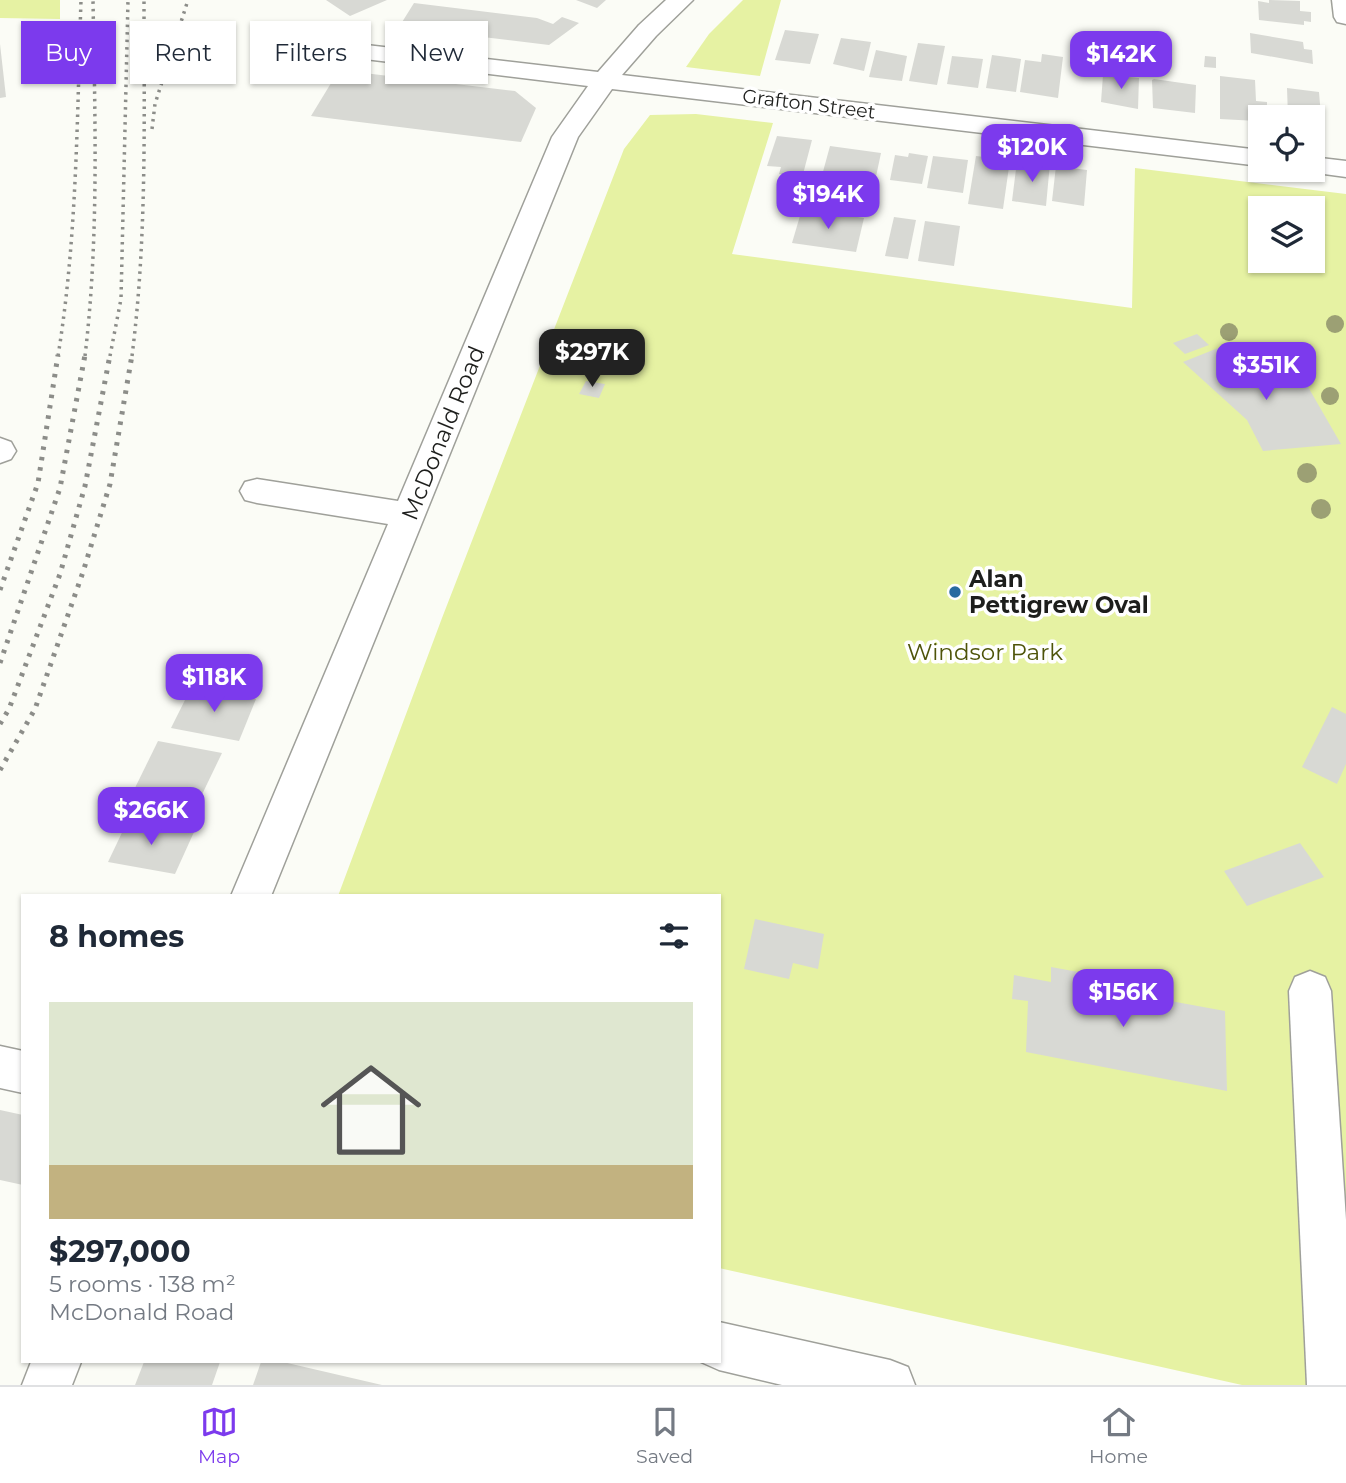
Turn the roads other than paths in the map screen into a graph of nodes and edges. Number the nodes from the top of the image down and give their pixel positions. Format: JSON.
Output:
{"nodes":[{"id":1,"x":681,"y":0,"type":"edge"},
{"id":2,"x":1344,"y":0,"type":"edge"},
{"id":3,"x":1346,"y":17,"type":"edge"},
{"id":4,"x":371,"y":52,"type":"edge"},
{"id":5,"x":604,"y":79,"type":"junction"},
{"id":6,"x":1248,"y":157,"type":"edge"},
{"id":7,"x":1325,"y":167,"type":"edge"},
{"id":8,"x":1346,"y":169,"type":"edge"},
{"id":9,"x":257,"y":491,"type":"dead end"},
{"id":10,"x":409,"y":515,"type":"junction"},
{"id":11,"x":252,"y":894,"type":"edge"},
{"id":12,"x":1310,"y":991,"type":"dead end"},
{"id":13,"x":0,"y":1068,"type":"edge"},
{"id":14,"x":21,"y":1072,"type":"edge"},
{"id":15,"x":721,"y":1346,"type":"edge"},
{"id":16,"x":56,"y":1363,"type":"edge"},
{"id":17,"x":47,"y":1385,"type":"edge"},
{"id":18,"x":890,"y":1385,"type":"edge"},
{"id":19,"x":1332,"y":1385,"type":"edge"}],
"edges":[{"from":1,"to":5,"type":"street","name":"McDonald Road"},
{"from":2,"to":3,"type":"street"},
{"from":4,"to":5,"type":"street","name":"Grafton Street"},
{"from":5,"to":6,"type":"street","name":"Grafton Street"},
{"from":5,"to":10,"type":"street","name":"McDonald Road"},
{"from":7,"to":8,"type":"street"},
{"from":9,"to":10,"type":"street"},
{"from":10,"to":11,"type":"street","name":"McDonald Road"},
{"from":12,"to":19,"type":"street"},
{"from":13,"to":14,"type":"street"},
{"from":15,"to":18,"type":"street"},
{"from":16,"to":17,"type":"street"}]}
